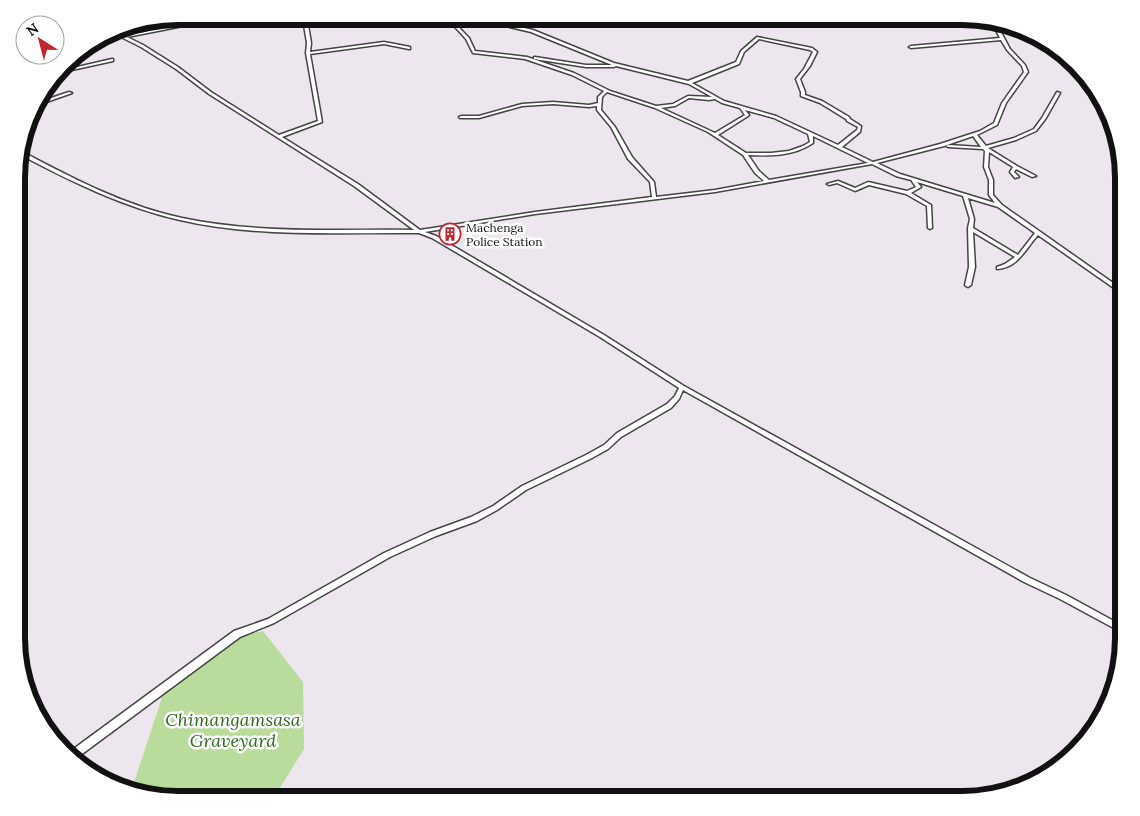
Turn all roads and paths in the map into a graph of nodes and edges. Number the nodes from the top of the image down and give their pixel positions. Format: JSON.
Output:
{"nodes":[{"id":1,"x":186,"y":25,"type":"edge"},
{"id":2,"x":306,"y":25,"type":"edge"},
{"id":3,"x":454,"y":25,"type":"edge"},
{"id":4,"x":505,"y":25,"type":"edge"},
{"id":5,"x":997,"y":29,"type":"edge"},
{"id":6,"x":123,"y":37,"type":"joint"},
{"id":7,"x":1002,"y":40,"type":"junction"},
{"id":8,"x":911,"y":47,"type":"dead end"},
{"id":9,"x":409,"y":48,"type":"dead end"},
{"id":10,"x":308,"y":53,"type":"junction"},
{"id":11,"x":521,"y":57,"type":"junction"},
{"id":12,"x":112,"y":60,"type":"dead end"},
{"id":13,"x":618,"y":66,"type":"junction"},
{"id":14,"x":71,"y":69,"type":"edge"},
{"id":15,"x":688,"y":83,"type":"junction"},
{"id":16,"x":606,"y":91,"type":"junction"},
{"id":17,"x":70,"y":93,"type":"dead end"},
{"id":18,"x":1058,"y":93,"type":"dead end"},
{"id":19,"x":715,"y":98,"type":"junction"},
{"id":20,"x":47,"y":101,"type":"edge"},
{"id":21,"x":599,"y":104,"type":"junction"},
{"id":22,"x":740,"y":106,"type":"junction"},
{"id":23,"x":656,"y":107,"type":"junction"},
{"id":24,"x":461,"y":117,"type":"dead end"},
{"id":25,"x":810,"y":133,"type":"junction"},
{"id":26,"x":974,"y":134,"type":"junction"},
{"id":27,"x":715,"y":135,"type":"junction"},
{"id":28,"x":280,"y":136,"type":"junction"},
{"id":29,"x":840,"y":146,"type":"junction"},
{"id":30,"x":942,"y":146,"type":"junction"},
{"id":31,"x":984,"y":148,"type":"junction"},
{"id":32,"x":745,"y":154,"type":"junction"},
{"id":33,"x":26,"y":156,"type":"edge"},
{"id":34,"x":873,"y":163,"type":"junction"},
{"id":35,"x":1015,"y":167,"type":"junction"},
{"id":36,"x":1034,"y":176,"type":"dead end"},
{"id":37,"x":1017,"y":177,"type":"dead end"},
{"id":38,"x":912,"y":180,"type":"junction"},
{"id":39,"x":767,"y":181,"type":"junction"},
{"id":40,"x":829,"y":184,"type":"dead end"},
{"id":41,"x":908,"y":193,"type":"junction"},
{"id":42,"x":991,"y":195,"type":"junction"},
{"id":43,"x":965,"y":197,"type":"junction"},
{"id":44,"x":654,"y":198,"type":"junction"},
{"id":45,"x":974,"y":199,"type":"junction"},
{"id":46,"x":1000,"y":206,"type":"junction"},
{"id":47,"x":930,"y":228,"type":"dead end"},
{"id":48,"x":970,"y":228,"type":"junction"},
{"id":49,"x":420,"y":232,"type":"junction"},
{"id":50,"x":1037,"y":234,"type":"junction"},
{"id":51,"x":1018,"y":257,"type":"junction"},
{"id":52,"x":999,"y":268,"type":"dead end"},
{"id":53,"x":968,"y":286,"type":"dead end"},
{"id":54,"x":1115,"y":287,"type":"edge"},
{"id":55,"x":682,"y":387,"type":"junction"},
{"id":56,"x":1115,"y":626,"type":"edge"},
{"id":57,"x":77,"y":752,"type":"edge"}],
"edges":[{"from":1,"to":6,"type":"street"},
{"from":2,"to":10,"type":"street"},
{"from":3,"to":11,"type":"street"},
{"from":4,"to":13,"type":"street"},
{"from":5,"to":7,"type":"street"},
{"from":6,"to":28,"type":"street"},
{"from":7,"to":8,"type":"street"},
{"from":7,"to":26,"type":"street"},
{"from":9,"to":10,"type":"street"},
{"from":10,"to":28,"type":"street"},
{"from":11,"to":13,"type":"street"},
{"from":11,"to":16,"type":"street"},
{"from":12,"to":14,"type":"street"},
{"from":13,"to":15,"type":"street"},
{"from":15,"to":19,"type":"street"},
{"from":15,"to":29,"type":"street"},
{"from":16,"to":21,"type":"street"},
{"from":16,"to":23,"type":"street"},
{"from":17,"to":20,"type":"street"},
{"from":18,"to":31,"type":"street"},
{"from":19,"to":22,"type":"street"},
{"from":19,"to":23,"type":"street"},
{"from":21,"to":24,"type":"street"},
{"from":21,"to":44,"type":"street"},
{"from":22,"to":25,"type":"street"},
{"from":22,"to":27,"type":"street"},
{"from":23,"to":27,"type":"street"},
{"from":25,"to":29,"type":"street"},
{"from":25,"to":32,"type":"street"},
{"from":26,"to":30,"type":"street"},
{"from":26,"to":31,"type":"street"},
{"from":27,"to":32,"type":"street"},
{"from":28,"to":49,"type":"street"},
{"from":29,"to":34,"type":"street"},
{"from":30,"to":31,"type":"street"},
{"from":30,"to":34,"type":"street"},
{"from":31,"to":35,"type":"street"},
{"from":31,"to":42,"type":"street"},
{"from":32,"to":39,"type":"street"},
{"from":33,"to":49,"type":"street"},
{"from":34,"to":38,"type":"street"},
{"from":34,"to":39,"type":"street"},
{"from":35,"to":36,"type":"street"},
{"from":35,"to":37,"type":"street"},
{"from":38,"to":41,"type":"street"},
{"from":38,"to":43,"type":"street"},
{"from":39,"to":44,"type":"street"},
{"from":40,"to":41,"type":"street"},
{"from":41,"to":47,"type":"street"},
{"from":42,"to":45,"type":"street"},
{"from":42,"to":46,"type":"street"},
{"from":43,"to":45,"type":"street"},
{"from":43,"to":48,"type":"street"},
{"from":44,"to":49,"type":"street"},
{"from":45,"to":46,"type":"street"},
{"from":46,"to":50,"type":"street"},
{"from":48,"to":51,"type":"street"},
{"from":48,"to":53,"type":"street"},
{"from":49,"to":55,"type":"street"},
{"from":50,"to":51,"type":"street"},
{"from":50,"to":54,"type":"street"},
{"from":51,"to":52,"type":"street"},
{"from":55,"to":56,"type":"street"},
{"from":55,"to":57,"type":"street"}]}
